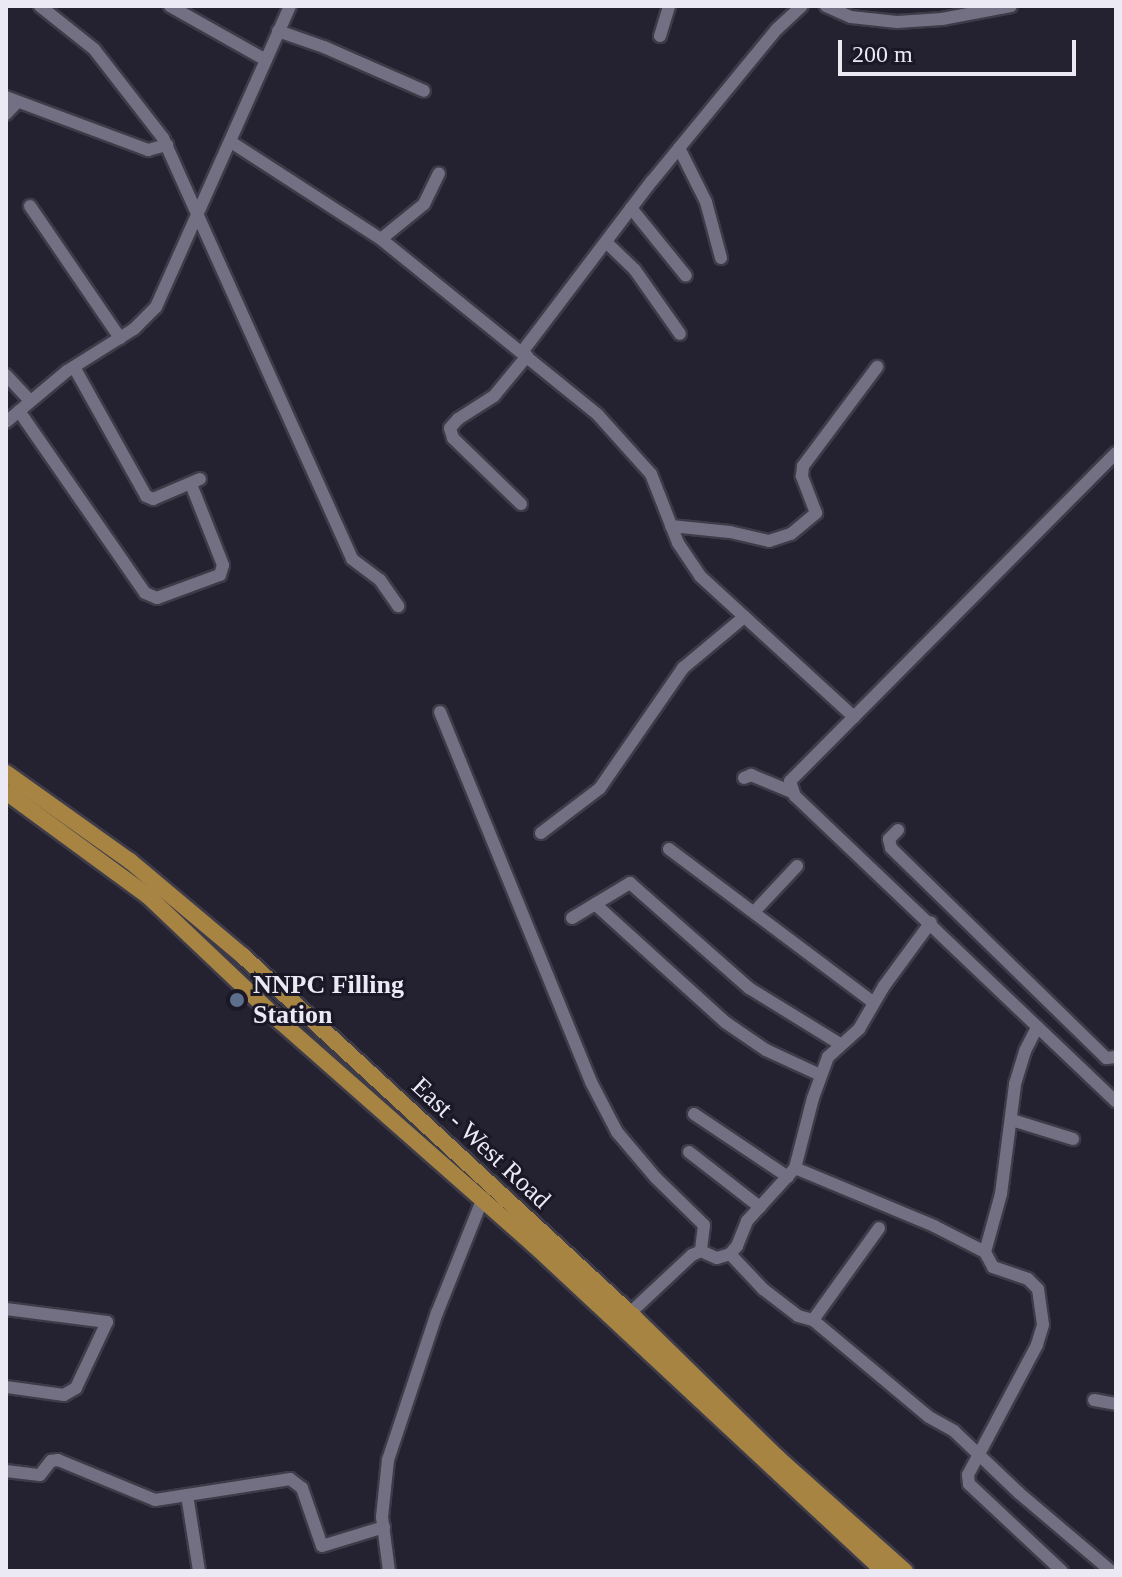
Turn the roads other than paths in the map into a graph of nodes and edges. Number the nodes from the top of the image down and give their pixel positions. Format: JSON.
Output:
{"nodes":[{"id":1,"x":40,"y":6,"type":"edge"},
{"id":2,"x":170,"y":6,"type":"edge"},
{"id":3,"x":290,"y":6,"type":"edge"},
{"id":4,"x":669,"y":6,"type":"edge"},
{"id":5,"x":802,"y":6,"type":"edge"},
{"id":6,"x":1011,"y":6,"type":"edge"},
{"id":7,"x":831,"y":7,"type":"edge"},
{"id":8,"x":278,"y":31,"type":"junction"},
{"id":9,"x":660,"y":36,"type":"dead end"},
{"id":10,"x":266,"y":60,"type":"junction"},
{"id":11,"x":424,"y":91,"type":"dead end"},
{"id":12,"x":12,"y":100,"type":"edge"},
{"id":13,"x":6,"y":114,"type":"edge"},
{"id":14,"x":231,"y":142,"type":"junction"},
{"id":15,"x":167,"y":145,"type":"junction"},
{"id":16,"x":679,"y":148,"type":"junction"},
{"id":17,"x":439,"y":173,"type":"dead end"},
{"id":18,"x":30,"y":206,"type":"dead end"},
{"id":19,"x":631,"y":208,"type":"junction"},
{"id":20,"x":199,"y":215,"type":"junction"},
{"id":21,"x":381,"y":239,"type":"junction"},
{"id":22,"x":606,"y":242,"type":"junction"},
{"id":23,"x":721,"y":258,"type":"dead end"},
{"id":24,"x":686,"y":276,"type":"dead end"},
{"id":25,"x":680,"y":334,"type":"dead end"},
{"id":26,"x":120,"y":338,"type":"junction"},
{"id":27,"x":525,"y":354,"type":"junction"},
{"id":28,"x":74,"y":367,"type":"junction"},
{"id":29,"x":877,"y":367,"type":"dead end"},
{"id":30,"x":6,"y":375,"type":"edge"},
{"id":31,"x":30,"y":401,"type":"junction"},
{"id":32,"x":19,"y":411,"type":"junction"},
{"id":33,"x":6,"y":422,"type":"edge"},
{"id":34,"x":1116,"y":453,"type":"edge"},
{"id":35,"x":521,"y":504,"type":"dead end"},
{"id":36,"x":671,"y":526,"type":"junction"},
{"id":37,"x":398,"y":606,"type":"dead end"},
{"id":38,"x":744,"y":617,"type":"junction"},
{"id":39,"x":440,"y":712,"type":"dead end"},
{"id":40,"x":854,"y":717,"type":"junction"},
{"id":41,"x":6,"y":773,"type":"edge"},
{"id":42,"x":744,"y":778,"type":"dead end"},
{"id":43,"x":6,"y":792,"type":"edge"},
{"id":44,"x":792,"y":792,"type":"junction"},
{"id":45,"x":898,"y":830,"type":"dead end"},
{"id":46,"x":541,"y":833,"type":"dead end"},
{"id":47,"x":669,"y":849,"type":"dead end"},
{"id":48,"x":797,"y":866,"type":"dead end"},
{"id":49,"x":595,"y":904,"type":"junction"},
{"id":50,"x":754,"y":912,"type":"junction"},
{"id":51,"x":572,"y":918,"type":"dead end"},
{"id":52,"x":931,"y":922,"type":"junction"},
{"id":53,"x":874,"y":1003,"type":"junction"},
{"id":54,"x":1037,"y":1027,"type":"junction"},
{"id":55,"x":840,"y":1044,"type":"junction"},
{"id":56,"x":1116,"y":1057,"type":"edge"},
{"id":57,"x":820,"y":1075,"type":"junction"},
{"id":58,"x":1116,"y":1102,"type":"edge"},
{"id":59,"x":694,"y":1114,"type":"dead end"},
{"id":60,"x":1012,"y":1120,"type":"junction"},
{"id":61,"x":1073,"y":1139,"type":"dead end"},
{"id":62,"x":689,"y":1152,"type":"dead end"},
{"id":63,"x":791,"y":1173,"type":"junction"},
{"id":64,"x":483,"y":1198,"type":"junction"},
{"id":65,"x":760,"y":1207,"type":"junction"},
{"id":66,"x":879,"y":1228,"type":"dead end"},
{"id":67,"x":701,"y":1251,"type":"junction"},
{"id":68,"x":985,"y":1252,"type":"junction"},
{"id":69,"x":730,"y":1254,"type":"junction"},
{"id":70,"x":6,"y":1309,"type":"edge"},
{"id":71,"x":630,"y":1313,"type":"junction"},
{"id":72,"x":813,"y":1320,"type":"junction"},
{"id":73,"x":6,"y":1387,"type":"edge"},
{"id":74,"x":1094,"y":1400,"type":"dead end"},
{"id":75,"x":1116,"y":1404,"type":"edge"},
{"id":76,"x":977,"y":1452,"type":"junction"},
{"id":77,"x":6,"y":1471,"type":"edge"},
{"id":78,"x":187,"y":1495,"type":"junction"},
{"id":79,"x":384,"y":1527,"type":"junction"},
{"id":80,"x":199,"y":1571,"type":"edge"},
{"id":81,"x":389,"y":1571,"type":"edge"},
{"id":82,"x":884,"y":1571,"type":"edge"},
{"id":83,"x":905,"y":1571,"type":"edge"},
{"id":84,"x":1062,"y":1571,"type":"edge"},
{"id":85,"x":1111,"y":1571,"type":"edge"}],
"edges":[{"from":1,"to":15,"type":"street"},
{"from":2,"to":10,"type":"street"},
{"from":3,"to":8,"type":"street"},
{"from":4,"to":9,"type":"street"},
{"from":5,"to":16,"type":"street"},
{"from":6,"to":7,"type":"street"},
{"from":8,"to":10,"type":"street"},
{"from":8,"to":11,"type":"street"},
{"from":10,"to":14,"type":"street"},
{"from":12,"to":13,"type":"street"},
{"from":12,"to":15,"type":"street"},
{"from":14,"to":20,"type":"street"},
{"from":14,"to":21,"type":"street"},
{"from":15,"to":20,"type":"street"},
{"from":16,"to":19,"type":"street"},
{"from":16,"to":23,"type":"street"},
{"from":17,"to":21,"type":"street"},
{"from":18,"to":26,"type":"street"},
{"from":19,"to":22,"type":"street"},
{"from":19,"to":24,"type":"street"},
{"from":20,"to":26,"type":"street"},
{"from":20,"to":37,"type":"street"},
{"from":21,"to":27,"type":"street"},
{"from":22,"to":25,"type":"street"},
{"from":22,"to":27,"type":"street"},
{"from":26,"to":28,"type":"street"},
{"from":27,"to":35,"type":"street"},
{"from":27,"to":36,"type":"street"},
{"from":28,"to":31,"type":"street"},
{"from":28,"to":32,"type":"street"},
{"from":29,"to":36,"type":"street"},
{"from":30,"to":31,"type":"street"},
{"from":31,"to":32,"type":"street"},
{"from":32,"to":33,"type":"street"},
{"from":34,"to":40,"type":"street"},
{"from":36,"to":38,"type":"street"},
{"from":38,"to":40,"type":"street"},
{"from":38,"to":46,"type":"street"},
{"from":39,"to":67,"type":"street"},
{"from":40,"to":44,"type":"street"},
{"from":41,"to":71,"type":"main road","name":"East - West Road"},
{"from":42,"to":44,"type":"street"},
{"from":43,"to":64,"type":"main road","name":"East - West Road"},
{"from":44,"to":52,"type":"street"},
{"from":45,"to":56,"type":"street"},
{"from":47,"to":50,"type":"street"},
{"from":48,"to":50,"type":"street"},
{"from":49,"to":51,"type":"street"},
{"from":49,"to":55,"type":"street"},
{"from":49,"to":57,"type":"street"},
{"from":50,"to":53,"type":"street"},
{"from":52,"to":53,"type":"street"},
{"from":52,"to":54,"type":"street"},
{"from":53,"to":55,"type":"street"},
{"from":54,"to":58,"type":"street"},
{"from":54,"to":60,"type":"street"},
{"from":55,"to":57,"type":"street"},
{"from":57,"to":63,"type":"street"},
{"from":59,"to":63,"type":"street"},
{"from":60,"to":61,"type":"street"},
{"from":60,"to":68,"type":"street"},
{"from":62,"to":65,"type":"street"},
{"from":63,"to":65,"type":"street"},
{"from":63,"to":68,"type":"street"},
{"from":64,"to":79,"type":"street"},
{"from":64,"to":82,"type":"main road","name":"East - West Road"},
{"from":65,"to":69,"type":"street"},
{"from":66,"to":72,"type":"street"},
{"from":67,"to":69,"type":"street"},
{"from":67,"to":71,"type":"street"},
{"from":68,"to":76,"type":"street"},
{"from":69,"to":72,"type":"street"},
{"from":70,"to":73,"type":"street"},
{"from":71,"to":83,"type":"main road","name":"East - West Road"},
{"from":72,"to":76,"type":"street"},
{"from":74,"to":75,"type":"street"},
{"from":76,"to":84,"type":"street"},
{"from":76,"to":85,"type":"street"},
{"from":77,"to":78,"type":"street"},
{"from":78,"to":79,"type":"street"},
{"from":78,"to":80,"type":"street"},
{"from":79,"to":81,"type":"street"}]}
